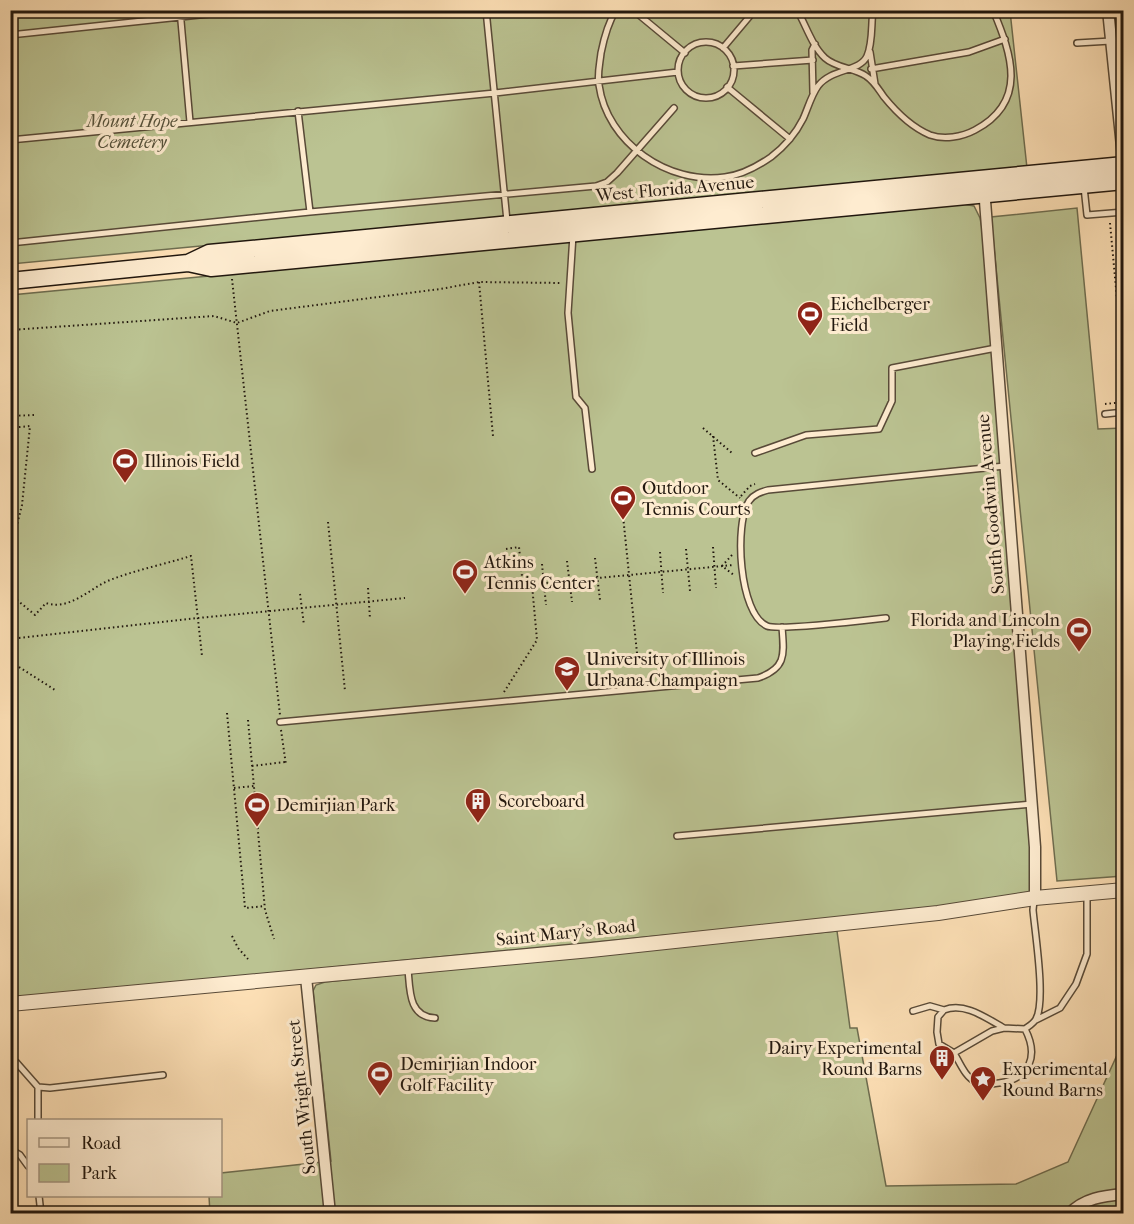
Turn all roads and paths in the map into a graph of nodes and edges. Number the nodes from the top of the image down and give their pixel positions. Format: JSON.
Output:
{"nodes":[{"id":1,"x":247,"y":10,"type":"edge"},
{"id":2,"x":486,"y":10,"type":"edge"},
{"id":3,"x":616,"y":10,"type":"edge"},
{"id":4,"x":633,"y":10,"type":"edge"},
{"id":5,"x":755,"y":10,"type":"edge"},
{"id":6,"x":797,"y":10,"type":"edge"},
{"id":7,"x":873,"y":10,"type":"edge"},
{"id":8,"x":993,"y":10,"type":"edge"},
{"id":9,"x":1108,"y":10,"type":"edge"},
{"id":10,"x":180,"y":14,"type":"edge"},
{"id":11,"x":10,"y":35,"type":"edge"},
{"id":12,"x":1005,"y":39,"type":"junction"},
{"id":13,"x":1111,"y":41,"type":"junction"},
{"id":14,"x":1077,"y":43,"type":"dead end"},
{"id":15,"x":815,"y":44,"type":"junction"},
{"id":16,"x":869,"y":47,"type":"junction"},
{"id":17,"x":723,"y":48,"type":"junction"},
{"id":18,"x":685,"y":53,"type":"junction"},
{"id":19,"x":813,"y":60,"type":"junction"},
{"id":20,"x":733,"y":66,"type":"junction"},
{"id":21,"x":846,"y":69,"type":"junction"},
{"id":22,"x":871,"y":69,"type":"junction"},
{"id":23,"x":678,"y":72,"type":"junction"},
{"id":24,"x":598,"y":82,"type":"junction"},
{"id":25,"x":728,"y":87,"type":"junction"},
{"id":26,"x":876,"y":87,"type":"junction"},
{"id":27,"x":495,"y":93,"type":"junction"},
{"id":28,"x":813,"y":93,"type":"junction"},
{"id":29,"x":674,"y":108,"type":"dead end"},
{"id":30,"x":298,"y":111,"type":"junction"},
{"id":31,"x":190,"y":122,"type":"junction"},
{"id":32,"x":790,"y":139,"type":"junction"},
{"id":33,"x":10,"y":141,"type":"edge"},
{"id":34,"x":638,"y":152,"type":"junction"},
{"id":35,"x":1124,"y":165,"type":"edge"},
{"id":36,"x":1124,"y":181,"type":"edge"},
{"id":37,"x":1084,"y":185,"type":"junction"},
{"id":38,"x":984,"y":187,"type":"junction"},
{"id":39,"x":504,"y":194,"type":"junction"},
{"id":40,"x":309,"y":212,"type":"junction"},
{"id":41,"x":1124,"y":212,"type":"edge"},
{"id":42,"x":1110,"y":222,"type":"dead end"},
{"id":43,"x":507,"y":225,"type":"junction"},
{"id":44,"x":572,"y":226,"type":"junction"},
{"id":45,"x":10,"y":243,"type":"edge"},
{"id":46,"x":232,"y":266,"type":"junction"},
{"id":47,"x":10,"y":281,"type":"edge"},
{"id":48,"x":479,"y":282,"type":"junction"},
{"id":49,"x":570,"y":284,"type":"junction"},
{"id":50,"x":237,"y":323,"type":"junction"},
{"id":51,"x":10,"y":330,"type":"edge"},
{"id":52,"x":996,"y":348,"type":"junction"},
{"id":53,"x":1124,"y":375,"type":"edge"},
{"id":54,"x":1124,"y":402,"type":"edge"},
{"id":55,"x":1105,"y":404,"type":"dead end"},
{"id":56,"x":1124,"y":412,"type":"edge"},
{"id":57,"x":34,"y":414,"type":"dead end"},
{"id":58,"x":1105,"y":414,"type":"dead end"},
{"id":59,"x":10,"y":416,"type":"edge"},
{"id":60,"x":10,"y":428,"type":"edge"},
{"id":61,"x":703,"y":428,"type":"dead end"},
{"id":62,"x":493,"y":436,"type":"dead end"},
{"id":63,"x":713,"y":436,"type":"junction"},
{"id":64,"x":732,"y":453,"type":"dead end"},
{"id":65,"x":755,"y":453,"type":"dead end"},
{"id":66,"x":1005,"y":466,"type":"junction"},
{"id":67,"x":592,"y":469,"type":"dead end"},
{"id":68,"x":620,"y":486,"type":"dead end"},
{"id":69,"x":740,"y":498,"type":"dead end"},
{"id":70,"x":328,"y":522,"type":"dead end"},
{"id":71,"x":713,"y":547,"type":"dead end"},
{"id":72,"x":506,"y":549,"type":"dead end"},
{"id":73,"x":686,"y":549,"type":"dead end"},
{"id":74,"x":660,"y":552,"type":"dead end"},
{"id":75,"x":732,"y":555,"type":"dead end"},
{"id":76,"x":596,"y":558,"type":"dead end"},
{"id":77,"x":567,"y":561,"type":"dead end"},
{"id":78,"x":542,"y":564,"type":"dead end"},
{"id":79,"x":741,"y":564,"type":"junction"},
{"id":80,"x":722,"y":566,"type":"junction"},
{"id":81,"x":714,"y":567,"type":"junction"},
{"id":82,"x":688,"y":570,"type":"junction"},
{"id":83,"x":661,"y":572,"type":"junction"},
{"id":84,"x":629,"y":575,"type":"junction"},
{"id":85,"x":735,"y":576,"type":"dead end"},
{"id":86,"x":10,"y":577,"type":"edge"},
{"id":87,"x":597,"y":578,"type":"junction"},
{"id":88,"x":570,"y":581,"type":"junction"},
{"id":89,"x":544,"y":584,"type":"junction"},
{"id":90,"x":523,"y":585,"type":"junction"},
{"id":91,"x":532,"y":585,"type":"junction"},
{"id":92,"x":515,"y":586,"type":"dead end"},
{"id":93,"x":368,"y":588,"type":"dead end"},
{"id":94,"x":716,"y":588,"type":"dead end"},
{"id":95,"x":690,"y":591,"type":"dead end"},
{"id":96,"x":663,"y":593,"type":"dead end"},
{"id":97,"x":10,"y":594,"type":"edge"},
{"id":98,"x":300,"y":594,"type":"dead end"},
{"id":99,"x":405,"y":598,"type":"dead end"},
{"id":100,"x":600,"y":600,"type":"dead end"},
{"id":101,"x":369,"y":602,"type":"junction"},
{"id":102,"x":572,"y":602,"type":"dead end"},
{"id":103,"x":336,"y":605,"type":"junction"},
{"id":104,"x":546,"y":605,"type":"dead end"},
{"id":105,"x":302,"y":608,"type":"junction"},
{"id":106,"x":268,"y":611,"type":"junction"},
{"id":107,"x":198,"y":618,"type":"junction"},
{"id":108,"x":886,"y":618,"type":"dead end"},
{"id":109,"x":370,"y":619,"type":"dead end"},
{"id":110,"x":304,"y":625,"type":"dead end"},
{"id":111,"x":782,"y":627,"type":"junction"},
{"id":112,"x":10,"y":639,"type":"edge"},
{"id":113,"x":201,"y":656,"type":"dead end"},
{"id":114,"x":638,"y":663,"type":"dead end"},
{"id":115,"x":20,"y":667,"type":"dead end"},
{"id":116,"x":55,"y":690,"type":"dead end"},
{"id":117,"x":345,"y":691,"type":"dead end"},
{"id":118,"x":498,"y":702,"type":"junction"},
{"id":119,"x":226,"y":713,"type":"dead end"},
{"id":120,"x":248,"y":720,"type":"dead end"},
{"id":121,"x":280,"y":722,"type":"junction"},
{"id":122,"x":252,"y":766,"type":"junction"},
{"id":123,"x":254,"y":786,"type":"junction"},
{"id":124,"x":234,"y":788,"type":"junction"},
{"id":125,"x":1032,"y":804,"type":"junction"},
{"id":126,"x":676,"y":836,"type":"dead end"},
{"id":127,"x":1124,"y":890,"type":"edge"},
{"id":128,"x":1088,"y":892,"type":"junction"},
{"id":129,"x":1035,"y":898,"type":"junction"},
{"id":130,"x":265,"y":906,"type":"junction"},
{"id":131,"x":232,"y":936,"type":"dead end"},
{"id":132,"x":274,"y":939,"type":"dead end"},
{"id":133,"x":248,"y":959,"type":"dead end"},
{"id":134,"x":408,"y":967,"type":"junction"},
{"id":135,"x":306,"y":977,"type":"junction"},
{"id":136,"x":10,"y":1004,"type":"edge"},
{"id":137,"x":944,"y":1010,"type":"junction"},
{"id":138,"x":913,"y":1011,"type":"dead end"},
{"id":139,"x":435,"y":1018,"type":"dead end"},
{"id":140,"x":1036,"y":1020,"type":"junction"},
{"id":141,"x":1004,"y":1028,"type":"junction"},
{"id":142,"x":1026,"y":1029,"type":"junction"},
{"id":143,"x":954,"y":1053,"type":"junction"},
{"id":144,"x":10,"y":1059,"type":"edge"},
{"id":145,"x":163,"y":1075,"type":"dead end"},
{"id":146,"x":38,"y":1087,"type":"junction"},
{"id":147,"x":38,"y":1119,"type":"edge"},
{"id":148,"x":10,"y":1149,"type":"edge"},
{"id":149,"x":27,"y":1165,"type":"edge"},
{"id":150,"x":1124,"y":1194,"type":"edge"},
{"id":151,"x":39,"y":1197,"type":"edge"},
{"id":152,"x":41,"y":1214,"type":"edge"},
{"id":153,"x":330,"y":1214,"type":"edge"},
{"id":154,"x":1069,"y":1214,"type":"edge"}],
"edges":[{"from":1,"to":10,"type":"lane"},
{"from":2,"to":27,"type":"lane"},
{"from":3,"to":24,"type":"lane"},
{"from":4,"to":18,"type":"lane"},
{"from":5,"to":17,"type":"lane"},
{"from":6,"to":15,"type":"lane"},
{"from":7,"to":16,"type":"lane"},
{"from":8,"to":12,"type":"lane"},
{"from":9,"to":13,"type":"street"},
{"from":10,"to":11,"type":"lane"},
{"from":10,"to":31,"type":"lane"},
{"from":12,"to":22,"type":"lane"},
{"from":12,"to":26,"type":"lane"},
{"from":13,"to":14,"type":"lane"},
{"from":13,"to":35,"type":"street"},
{"from":15,"to":19,"type":"lane"},
{"from":15,"to":21,"type":"lane"},
{"from":16,"to":21,"type":"lane"},
{"from":16,"to":22,"type":"lane"},
{"from":17,"to":18,"type":"lane"},
{"from":17,"to":20,"type":"lane"},
{"from":18,"to":23,"type":"lane"},
{"from":19,"to":20,"type":"lane"},
{"from":19,"to":28,"type":"lane"},
{"from":20,"to":25,"type":"lane"},
{"from":21,"to":26,"type":"lane"},
{"from":21,"to":28,"type":"lane"},
{"from":22,"to":26,"type":"lane"},
{"from":23,"to":24,"type":"lane"},
{"from":23,"to":25,"type":"lane"},
{"from":24,"to":27,"type":"lane"},
{"from":24,"to":34,"type":"lane"},
{"from":25,"to":32,"type":"lane"},
{"from":27,"to":30,"type":"lane"},
{"from":27,"to":39,"type":"lane"},
{"from":28,"to":32,"type":"lane"},
{"from":29,"to":34,"type":"lane"},
{"from":30,"to":31,"type":"lane"},
{"from":30,"to":40,"type":"lane"},
{"from":31,"to":33,"type":"lane"},
{"from":32,"to":34,"type":"lane"},
{"from":34,"to":39,"type":"lane"},
{"from":35,"to":38,"type":"main road","name":"West Florida Avenue"},
{"from":36,"to":37,"type":"main road","name":"West Florida Avenue"},
{"from":37,"to":38,"type":"main road","name":"West Florida Avenue"},
{"from":37,"to":41,"type":"lane"},
{"from":38,"to":44,"type":"main road","name":"West Florida Avenue"},
{"from":38,"to":52,"type":"street","name":"South Goodwin Avenue"},
{"from":39,"to":40,"type":"lane"},
{"from":39,"to":43,"type":"lane"},
{"from":40,"to":45,"type":"lane"},
{"from":42,"to":53,"type":"path"},
{"from":43,"to":44,"type":"main road","name":"West Florida Avenue"},
{"from":43,"to":46,"type":"main road","name":"West Florida Avenue"},
{"from":44,"to":46,"type":"main road","name":"West Florida Avenue"},
{"from":44,"to":49,"type":"lane"},
{"from":46,"to":47,"type":"main road"},
{"from":46,"to":50,"type":"path"},
{"from":48,"to":49,"type":"path"},
{"from":48,"to":50,"type":"path"},
{"from":48,"to":62,"type":"path"},
{"from":49,"to":67,"type":"lane"},
{"from":50,"to":51,"type":"path"},
{"from":50,"to":106,"type":"path"},
{"from":52,"to":65,"type":"lane"},
{"from":52,"to":66,"type":"street","name":"South Goodwin Avenue"},
{"from":54,"to":55,"type":"path"},
{"from":56,"to":58,"type":"lane"},
{"from":57,"to":59,"type":"path"},
{"from":60,"to":86,"type":"path"},
{"from":61,"to":63,"type":"path"},
{"from":63,"to":64,"type":"path"},
{"from":63,"to":69,"type":"path"},
{"from":66,"to":79,"type":"lane"},
{"from":66,"to":125,"type":"street","name":"South Goodwin Avenue"},
{"from":68,"to":84,"type":"path"},
{"from":70,"to":103,"type":"path"},
{"from":71,"to":81,"type":"path"},
{"from":72,"to":90,"type":"path"},
{"from":73,"to":82,"type":"path"},
{"from":74,"to":83,"type":"path"},
{"from":75,"to":80,"type":"path"},
{"from":76,"to":87,"type":"path"},
{"from":77,"to":88,"type":"path"},
{"from":78,"to":89,"type":"path"},
{"from":79,"to":80,"type":"path"},
{"from":79,"to":111,"type":"lane"},
{"from":80,"to":81,"type":"path"},
{"from":80,"to":85,"type":"path"},
{"from":81,"to":82,"type":"path"},
{"from":81,"to":94,"type":"path"},
{"from":82,"to":83,"type":"path"},
{"from":82,"to":95,"type":"path"},
{"from":83,"to":84,"type":"path"},
{"from":83,"to":96,"type":"path"},
{"from":84,"to":87,"type":"path"},
{"from":84,"to":114,"type":"path"},
{"from":87,"to":88,"type":"path"},
{"from":87,"to":100,"type":"path"},
{"from":88,"to":89,"type":"path"},
{"from":88,"to":102,"type":"path"},
{"from":89,"to":91,"type":"path"},
{"from":89,"to":104,"type":"path"},
{"from":90,"to":91,"type":"path"},
{"from":90,"to":92,"type":"path"},
{"from":91,"to":118,"type":"path"},
{"from":93,"to":101,"type":"path"},
{"from":97,"to":107,"type":"path"},
{"from":98,"to":105,"type":"path"},
{"from":99,"to":101,"type":"path"},
{"from":101,"to":103,"type":"path"},
{"from":101,"to":109,"type":"path"},
{"from":103,"to":105,"type":"path"},
{"from":103,"to":117,"type":"path"},
{"from":105,"to":106,"type":"path"},
{"from":105,"to":110,"type":"path"},
{"from":106,"to":107,"type":"path"},
{"from":106,"to":121,"type":"path"},
{"from":107,"to":112,"type":"path"},
{"from":107,"to":113,"type":"path"},
{"from":108,"to":111,"type":"lane"},
{"from":111,"to":118,"type":"lane"},
{"from":115,"to":116,"type":"path"},
{"from":118,"to":121,"type":"lane"},
{"from":119,"to":124,"type":"path"},
{"from":120,"to":122,"type":"path"},
{"from":121,"to":122,"type":"path"},
{"from":122,"to":123,"type":"path"},
{"from":123,"to":124,"type":"path"},
{"from":123,"to":130,"type":"path"},
{"from":124,"to":130,"type":"path"},
{"from":125,"to":126,"type":"lane"},
{"from":125,"to":129,"type":"street","name":"South Goodwin Avenue"},
{"from":127,"to":128,"type":"street","name":"Saint Mary's Road"},
{"from":128,"to":129,"type":"street","name":"Saint Mary's Road"},
{"from":128,"to":140,"type":"lane"},
{"from":129,"to":134,"type":"street","name":"Saint Mary's Road"},
{"from":129,"to":140,"type":"lane"},
{"from":130,"to":132,"type":"path"},
{"from":131,"to":133,"type":"path"},
{"from":134,"to":135,"type":"street","name":"Saint Mary's Road"},
{"from":134,"to":139,"type":"lane"},
{"from":135,"to":136,"type":"street","name":"Saint Mary's Road"},
{"from":135,"to":153,"type":"street","name":"South Wright Street"},
{"from":137,"to":138,"type":"lane"},
{"from":137,"to":141,"type":"lane"},
{"from":137,"to":143,"type":"lane"},
{"from":140,"to":142,"type":"lane"},
{"from":141,"to":142,"type":"lane"},
{"from":141,"to":143,"type":"lane"},
{"from":142,"to":143,"type":"lane"},
{"from":144,"to":146,"type":"lane"},
{"from":145,"to":146,"type":"lane"},
{"from":146,"to":147,"type":"lane"},
{"from":148,"to":149,"type":"lane"},
{"from":150,"to":154,"type":"street"},
{"from":151,"to":152,"type":"lane"}]}
